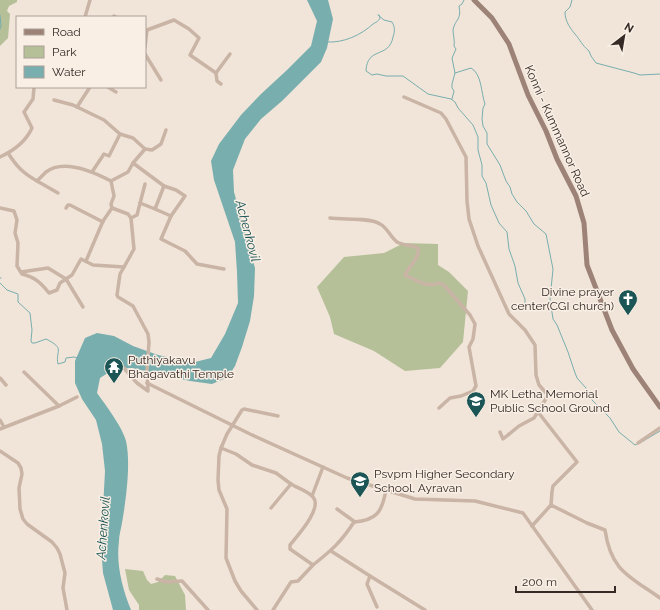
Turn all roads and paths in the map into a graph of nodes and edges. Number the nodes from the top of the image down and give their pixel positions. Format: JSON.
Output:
{"nodes":[{"id":1,"x":90,"y":0,"type":"edge"},
{"id":2,"x":474,"y":0,"type":"edge"},
{"id":3,"x":85,"y":16,"type":"edge"},
{"id":4,"x":146,"y":30,"type":"edge"},
{"id":5,"x":230,"y":54,"type":"dead end"},
{"id":6,"x":146,"y":56,"type":"edge"},
{"id":7,"x":216,"y":73,"type":"junction"},
{"id":8,"x":161,"y":80,"type":"dead end"},
{"id":9,"x":221,"y":84,"type":"dead end"},
{"id":10,"x":34,"y":88,"type":"edge"},
{"id":11,"x":89,"y":88,"type":"edge"},
{"id":12,"x":110,"y":88,"type":"edge"},
{"id":13,"x":116,"y":92,"type":"dead end"},
{"id":14,"x":404,"y":97,"type":"dead end"},
{"id":15,"x":54,"y":100,"type":"dead end"},
{"id":16,"x":77,"y":107,"type":"junction"},
{"id":17,"x":166,"y":130,"type":"dead end"},
{"id":18,"x":120,"y":134,"type":"junction"},
{"id":19,"x":145,"y":149,"type":"junction"},
{"id":20,"x":8,"y":153,"type":"junction"},
{"id":21,"x":0,"y":157,"type":"edge"},
{"id":22,"x":133,"y":163,"type":"junction"},
{"id":23,"x":92,"y":172,"type":"junction"},
{"id":24,"x":37,"y":181,"type":"junction"},
{"id":25,"x":110,"y":181,"type":"junction"},
{"id":26,"x":145,"y":184,"type":"dead end"},
{"id":27,"x":164,"y":186,"type":"junction"},
{"id":28,"x":58,"y":193,"type":"dead end"},
{"id":29,"x":140,"y":203,"type":"junction"},
{"id":30,"x":0,"y":208,"type":"edge"},
{"id":31,"x":66,"y":208,"type":"dead end"},
{"id":32,"x":112,"y":208,"type":"junction"},
{"id":33,"x":155,"y":209,"type":"junction"},
{"id":34,"x":171,"y":216,"type":"junction"},
{"id":35,"x":131,"y":218,"type":"junction"},
{"id":36,"x":330,"y":218,"type":"dead end"},
{"id":37,"x":103,"y":222,"type":"junction"},
{"id":38,"x":86,"y":261,"type":"junction"},
{"id":39,"x":124,"y":267,"type":"junction"},
{"id":40,"x":224,"y":269,"type":"dead end"},
{"id":41,"x":21,"y":272,"type":"junction"},
{"id":42,"x":66,"y":279,"type":"junction"},
{"id":43,"x":83,"y":307,"type":"dead end"},
{"id":44,"x":124,"y":368,"type":"dead end"},
{"id":45,"x":24,"y":372,"type":"dead end"},
{"id":46,"x":0,"y":378,"type":"edge"},
{"id":47,"x":147,"y":384,"type":"junction"},
{"id":48,"x":6,"y":385,"type":"dead end"},
{"id":49,"x":77,"y":397,"type":"dead end"},
{"id":50,"x":59,"y":406,"type":"junction"},
{"id":51,"x":660,"y":407,"type":"edge"},
{"id":52,"x":439,"y":408,"type":"dead end"},
{"id":53,"x":538,"y":412,"type":"junction"},
{"id":54,"x":278,"y":416,"type":"dead end"},
{"id":55,"x":0,"y":420,"type":"edge"},
{"id":56,"x":233,"y":425,"type":"junction"},
{"id":57,"x":2,"y":428,"type":"edge"},
{"id":58,"x":660,"y":428,"type":"edge"},
{"id":59,"x":500,"y":432,"type":"dead end"},
{"id":60,"x":638,"y":443,"type":"dead end"},
{"id":61,"x":221,"y":448,"type":"junction"},
{"id":62,"x":0,"y":451,"type":"edge"},
{"id":63,"x":323,"y":467,"type":"junction"},
{"id":64,"x":291,"y":484,"type":"junction"},
{"id":65,"x":386,"y":490,"type":"junction"},
{"id":66,"x":312,"y":496,"type":"junction"},
{"id":67,"x":551,"y":506,"type":"junction"},
{"id":68,"x":271,"y":508,"type":"dead end"},
{"id":69,"x":337,"y":510,"type":"dead end"},
{"id":70,"x":355,"y":522,"type":"junction"},
{"id":71,"x":532,"y":526,"type":"junction"},
{"id":72,"x":331,"y":551,"type":"junction"},
{"id":73,"x":313,"y":565,"type":"junction"},
{"id":74,"x":370,"y":576,"type":"junction"},
{"id":75,"x":158,"y":579,"type":"dead end"},
{"id":76,"x":660,"y":598,"type":"edge"},
{"id":77,"x":378,"y":606,"type":"dead end"},
{"id":78,"x":67,"y":610,"type":"edge"},
{"id":79,"x":208,"y":610,"type":"edge"},
{"id":80,"x":258,"y":610,"type":"edge"},
{"id":81,"x":273,"y":610,"type":"edge"},
{"id":82,"x":426,"y":610,"type":"edge"},
{"id":83,"x":592,"y":610,"type":"edge"}],
"edges":[{"from":1,"to":3,"type":"street"},
{"from":2,"to":51,"type":"main road","name":"Konni - Kummannor Road"},
{"from":4,"to":7,"type":"street"},
{"from":5,"to":7,"type":"street"},
{"from":6,"to":8,"type":"street"},
{"from":7,"to":9,"type":"street"},
{"from":10,"to":20,"type":"street"},
{"from":11,"to":16,"type":"street"},
{"from":12,"to":13,"type":"street"},
{"from":14,"to":53,"type":"street"},
{"from":15,"to":16,"type":"street"},
{"from":16,"to":18,"type":"street"},
{"from":17,"to":19,"type":"street"},
{"from":18,"to":19,"type":"street"},
{"from":18,"to":23,"type":"street"},
{"from":19,"to":22,"type":"street"},
{"from":20,"to":21,"type":"street"},
{"from":20,"to":24,"type":"street"},
{"from":22,"to":25,"type":"street"},
{"from":22,"to":27,"type":"street"},
{"from":23,"to":24,"type":"street"},
{"from":23,"to":25,"type":"street"},
{"from":24,"to":28,"type":"street"},
{"from":25,"to":32,"type":"street"},
{"from":26,"to":29,"type":"street"},
{"from":27,"to":33,"type":"street"},
{"from":27,"to":34,"type":"street"},
{"from":29,"to":33,"type":"street"},
{"from":29,"to":35,"type":"street"},
{"from":30,"to":41,"type":"street"},
{"from":31,"to":37,"type":"street"},
{"from":32,"to":35,"type":"street"},
{"from":32,"to":37,"type":"street"},
{"from":33,"to":34,"type":"street"},
{"from":34,"to":40,"type":"street"},
{"from":35,"to":39,"type":"street"},
{"from":36,"to":52,"type":"street"},
{"from":37,"to":38,"type":"street"},
{"from":38,"to":39,"type":"street"},
{"from":38,"to":42,"type":"street"},
{"from":39,"to":47,"type":"street"},
{"from":41,"to":42,"type":"street"},
{"from":41,"to":42,"type":"street"},
{"from":42,"to":43,"type":"street"},
{"from":44,"to":47,"type":"street"},
{"from":45,"to":50,"type":"street"},
{"from":46,"to":48,"type":"street"},
{"from":47,"to":56,"type":"street"},
{"from":49,"to":50,"type":"street"},
{"from":50,"to":57,"type":"street"},
{"from":53,"to":59,"type":"street"},
{"from":53,"to":67,"type":"street"},
{"from":54,"to":56,"type":"street"},
{"from":55,"to":57,"type":"street"},
{"from":56,"to":61,"type":"street"},
{"from":56,"to":63,"type":"street"},
{"from":58,"to":60,"type":"street"},
{"from":61,"to":64,"type":"street"},
{"from":61,"to":80,"type":"street"},
{"from":62,"to":78,"type":"street"},
{"from":63,"to":65,"type":"street"},
{"from":63,"to":66,"type":"street"},
{"from":64,"to":66,"type":"street"},
{"from":64,"to":68,"type":"street"},
{"from":65,"to":70,"type":"street"},
{"from":65,"to":71,"type":"street"},
{"from":66,"to":73,"type":"street"},
{"from":67,"to":71,"type":"street"},
{"from":67,"to":76,"type":"street"},
{"from":69,"to":70,"type":"street"},
{"from":70,"to":72,"type":"street"},
{"from":71,"to":83,"type":"street"},
{"from":72,"to":73,"type":"street"},
{"from":72,"to":74,"type":"street"},
{"from":73,"to":81,"type":"street"},
{"from":74,"to":77,"type":"street"},
{"from":74,"to":82,"type":"street"},
{"from":75,"to":79,"type":"street"}]}
